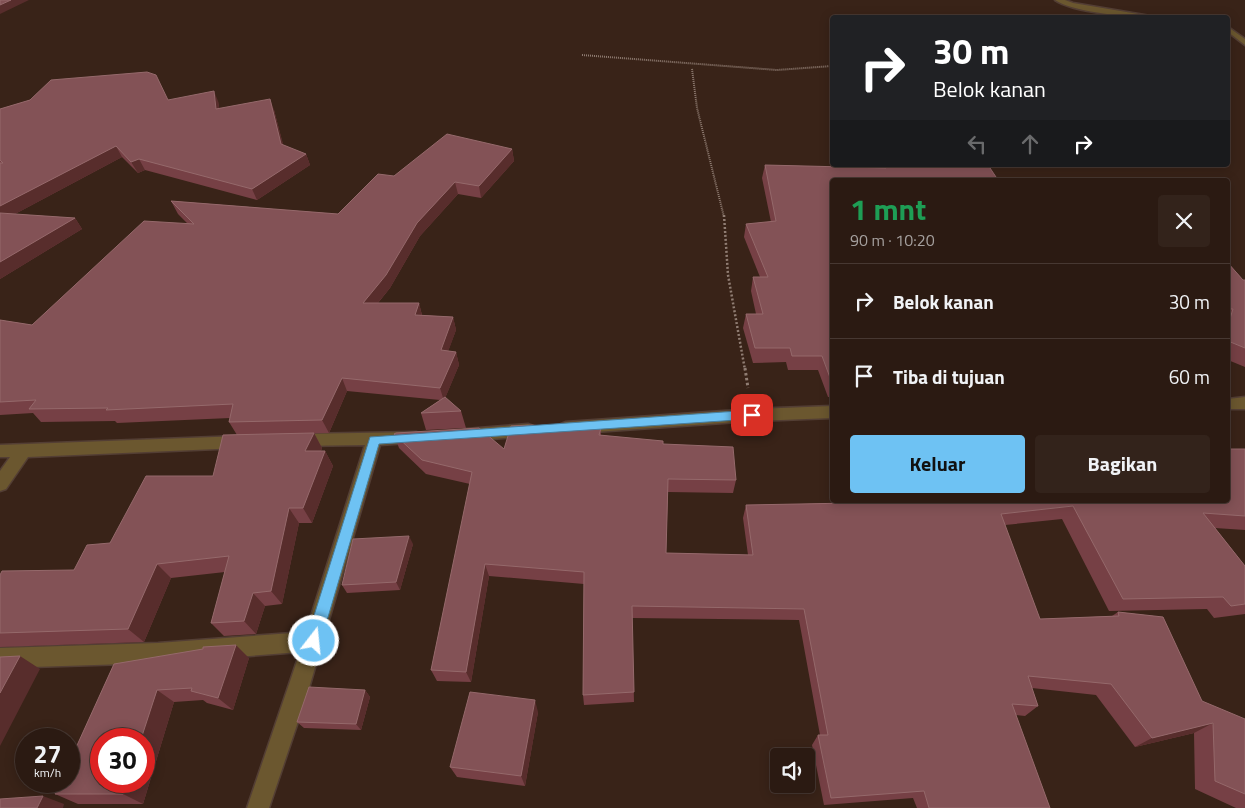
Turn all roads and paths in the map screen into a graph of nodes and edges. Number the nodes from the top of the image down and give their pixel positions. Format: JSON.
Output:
{"nodes":[{"id":1,"x":1060,"y":1,"type":"edge"},
{"id":2,"x":1139,"y":15,"type":"edge"},
{"id":3,"x":1230,"y":31,"type":"edge"},
{"id":4,"x":1245,"y":43,"type":"edge"},
{"id":5,"x":582,"y":55,"type":"dead end"},
{"id":6,"x":830,"y":66,"type":"edge"},
{"id":7,"x":692,"y":69,"type":"dead end"},
{"id":8,"x":1245,"y":402,"type":"edge"},
{"id":9,"x":1230,"y":404,"type":"edge"},
{"id":10,"x":830,"y":412,"type":"edge"},
{"id":11,"x":752,"y":415,"type":"junction"},
{"id":12,"x":450,"y":436,"type":"edge"},
{"id":13,"x":431,"y":437,"type":"edge"},
{"id":14,"x":286,"y":440,"type":"edge"},
{"id":15,"x":374,"y":440,"type":"junction"},
{"id":16,"x":257,"y":442,"type":"edge"},
{"id":17,"x":24,"y":450,"type":"junction"},
{"id":18,"x":0,"y":451,"type":"edge"},
{"id":19,"x":0,"y":484,"type":"edge"},
{"id":20,"x":314,"y":641,"type":"junction"},
{"id":21,"x":0,"y":658,"type":"edge"},
{"id":22,"x":258,"y":808,"type":"edge"}],
"edges":[{"from":1,"to":2,"type":"street"},
{"from":3,"to":4,"type":"street"},
{"from":5,"to":6,"type":"path"},
{"from":7,"to":11,"type":"path"},
{"from":8,"to":9,"type":"street"},
{"from":10,"to":11,"type":"street"},
{"from":11,"to":12,"type":"street"},
{"from":13,"to":15,"type":"street"},
{"from":14,"to":15,"type":"street"},
{"from":15,"to":20,"type":"street"},
{"from":16,"to":17,"type":"street"},
{"from":17,"to":18,"type":"street"},
{"from":17,"to":19,"type":"street"},
{"from":20,"to":21,"type":"street"},
{"from":20,"to":22,"type":"street"}]}
